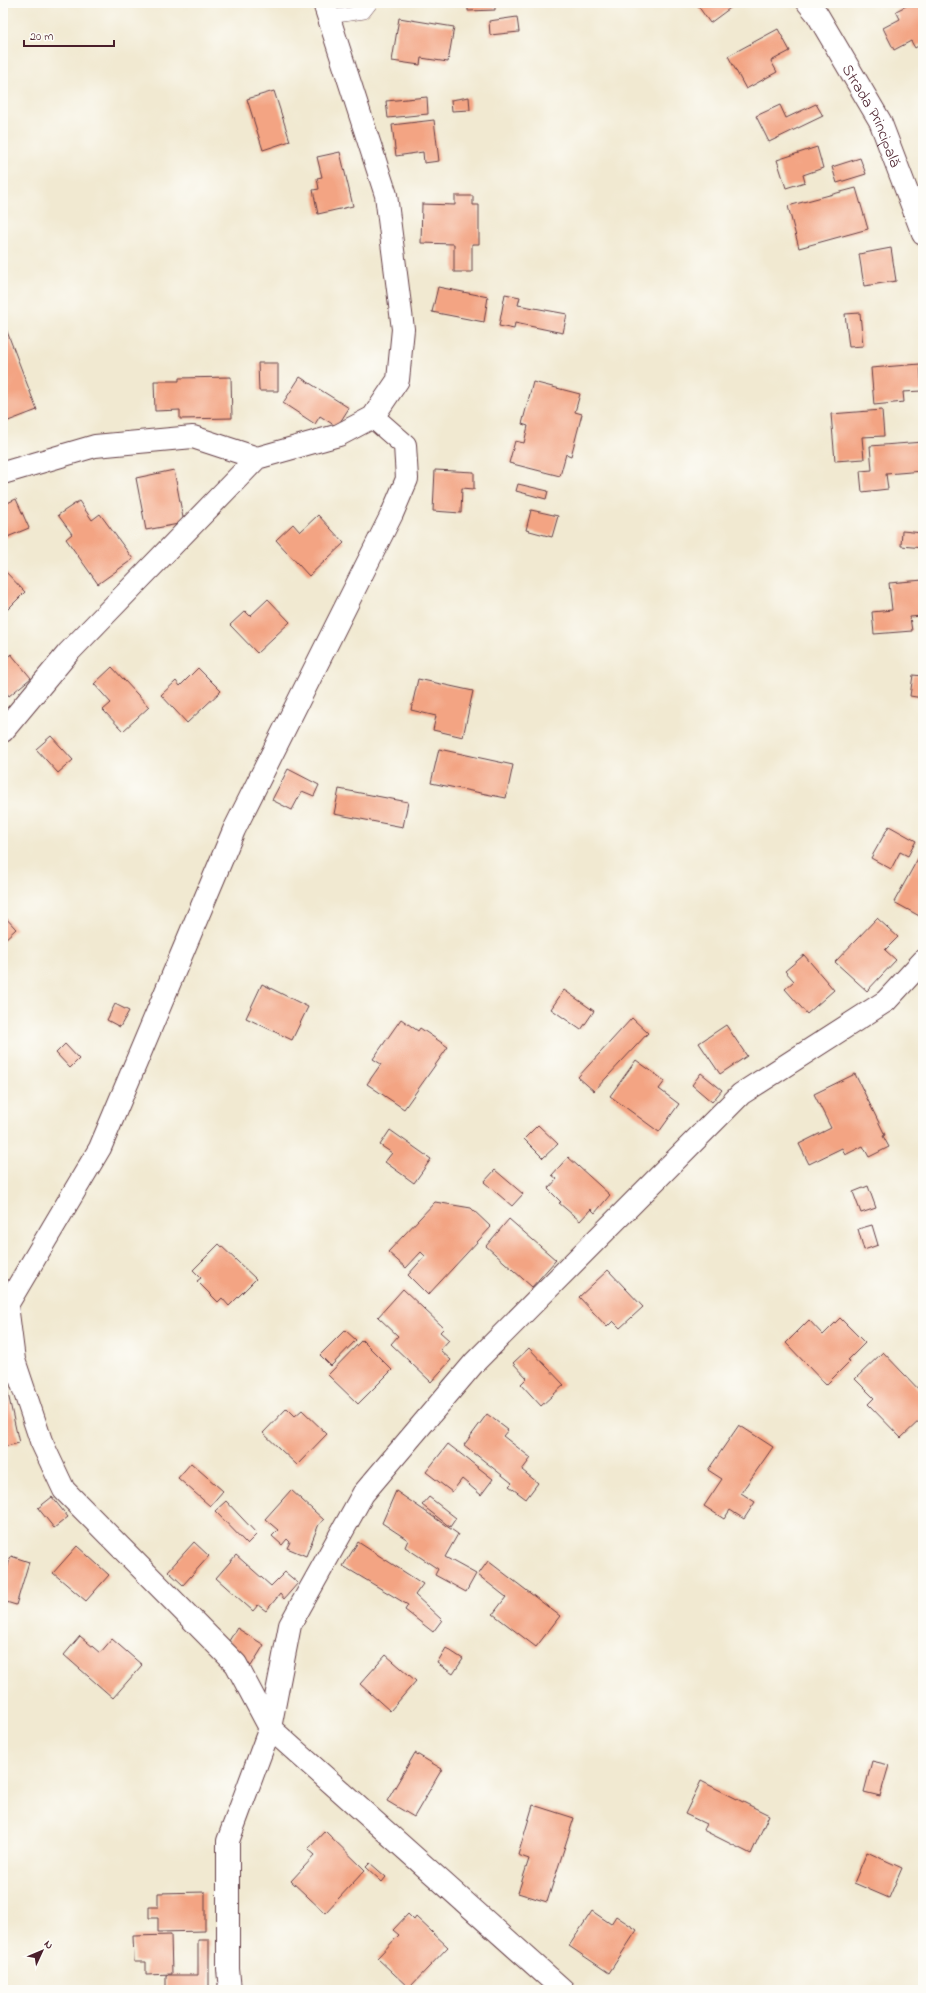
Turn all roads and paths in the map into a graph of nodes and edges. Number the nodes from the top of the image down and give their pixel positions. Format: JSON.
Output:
{"nodes":[{"id":1,"x":371,"y":3,"type":"edge"},
{"id":2,"x":808,"y":3,"type":"edge"},
{"id":3,"x":327,"y":10,"type":"edge"},
{"id":4,"x":923,"y":234,"type":"edge"},
{"id":5,"x":373,"y":417,"type":"junction"},
{"id":6,"x":257,"y":458,"type":"junction"},
{"id":7,"x":3,"y":473,"type":"edge"},
{"id":8,"x":3,"y":731,"type":"edge"},
{"id":9,"x":923,"y":961,"type":"edge"},
{"id":10,"x":5,"y":1305,"type":"edge"},
{"id":11,"x":270,"y":1728,"type":"junction"},
{"id":12,"x":230,"y":1990,"type":"edge"},
{"id":13,"x":563,"y":1990,"type":"edge"}],
"edges":[{"from":1,"to":3,"type":"lane"},
{"from":2,"to":4,"type":"street","name":"Strada Principală"},
{"from":3,"to":5,"type":"street"},
{"from":5,"to":6,"type":"street"},
{"from":5,"to":10,"type":"street"},
{"from":6,"to":7,"type":"street"},
{"from":6,"to":8,"type":"street"},
{"from":9,"to":11,"type":"street"},
{"from":10,"to":11,"type":"street"},
{"from":11,"to":12,"type":"street"},
{"from":11,"to":13,"type":"street"}]}
